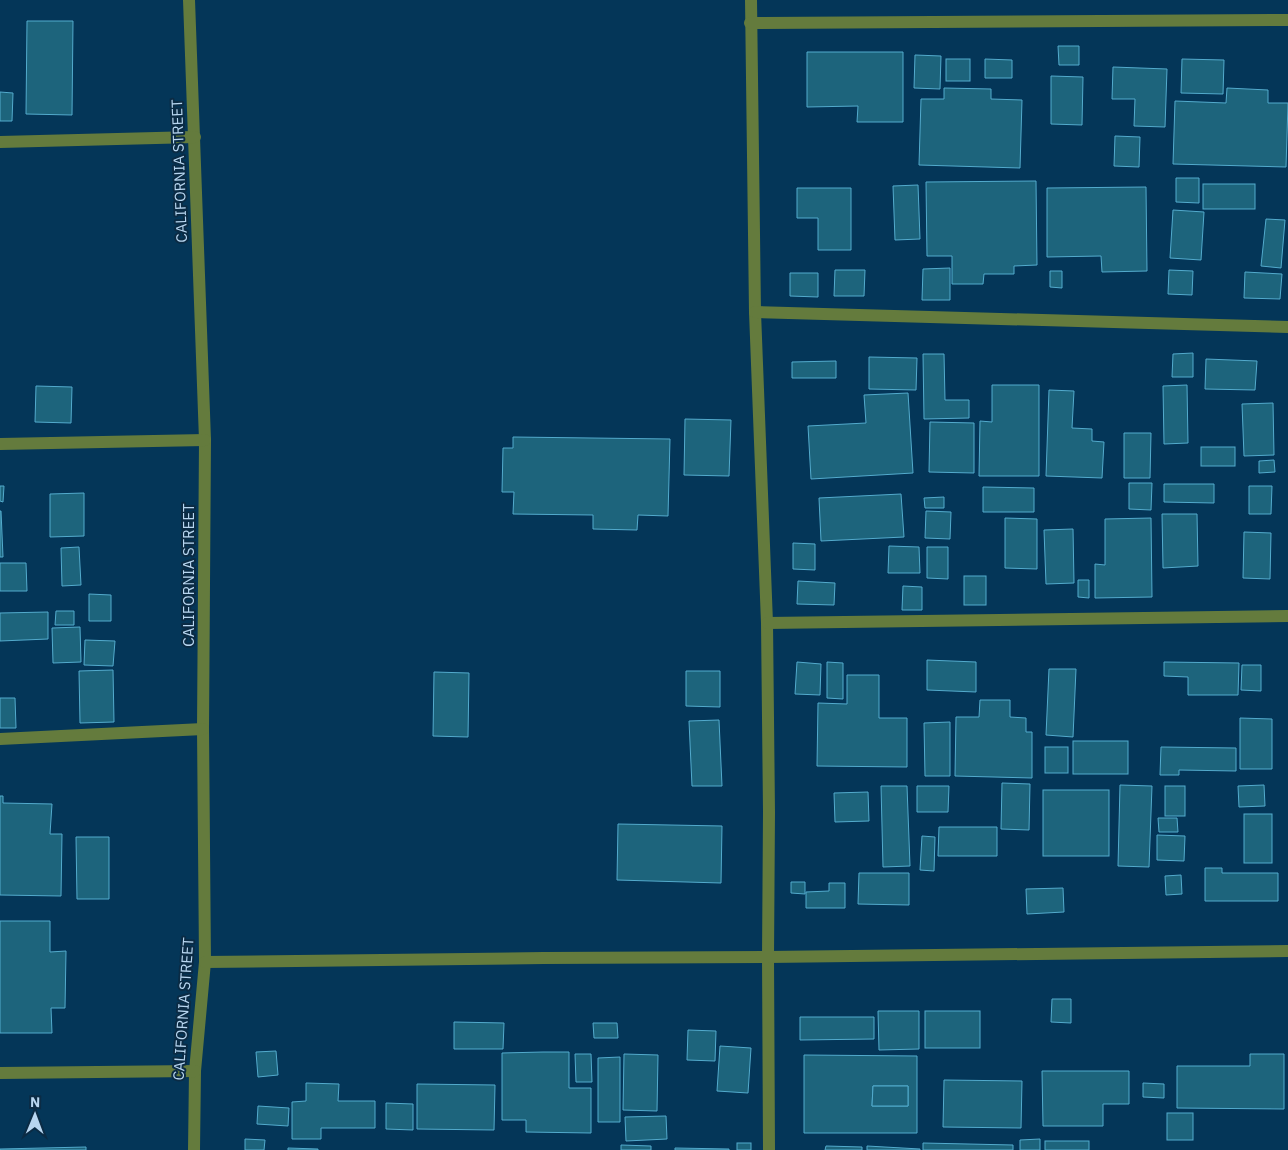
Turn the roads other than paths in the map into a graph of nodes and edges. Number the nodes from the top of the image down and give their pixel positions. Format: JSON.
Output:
{"nodes":[{"id":1,"x":189,"y":0,"type":"edge"},
{"id":2,"x":751,"y":0,"type":"edge"},
{"id":3,"x":1288,"y":20,"type":"edge"},
{"id":4,"x":750,"y":23,"type":"junction"},
{"id":5,"x":195,"y":137,"type":"junction"},
{"id":6,"x":0,"y":142,"type":"edge"},
{"id":7,"x":755,"y":312,"type":"junction"},
{"id":8,"x":1288,"y":327,"type":"edge"},
{"id":9,"x":205,"y":440,"type":"junction"},
{"id":10,"x":0,"y":444,"type":"edge"},
{"id":11,"x":1288,"y":616,"type":"edge"},
{"id":12,"x":767,"y":623,"type":"junction"},
{"id":13,"x":203,"y":729,"type":"junction"},
{"id":14,"x":0,"y":739,"type":"edge"},
{"id":15,"x":1288,"y":950,"type":"edge"},
{"id":16,"x":768,"y":957,"type":"junction"},
{"id":17,"x":205,"y":962,"type":"junction"},
{"id":18,"x":194,"y":1071,"type":"junction"},
{"id":19,"x":0,"y":1073,"type":"edge"},
{"id":20,"x":194,"y":1150,"type":"edge"},
{"id":21,"x":769,"y":1150,"type":"edge"}],
"edges":[{"from":1,"to":5,"type":"street","name":"CALIFORNIA STREET"},
{"from":2,"to":4,"type":"street"},
{"from":3,"to":4,"type":"street"},
{"from":4,"to":7,"type":"street"},
{"from":5,"to":6,"type":"street"},
{"from":5,"to":9,"type":"street","name":"CALIFORNIA STREET"},
{"from":7,"to":8,"type":"street"},
{"from":7,"to":12,"type":"street"},
{"from":9,"to":10,"type":"street"},
{"from":9,"to":13,"type":"street","name":"CALIFORNIA STREET"},
{"from":11,"to":12,"type":"street"},
{"from":12,"to":16,"type":"street"},
{"from":13,"to":14,"type":"street"},
{"from":13,"to":17,"type":"street","name":"CALIFORNIA STREET"},
{"from":15,"to":16,"type":"street"},
{"from":16,"to":17,"type":"street"},
{"from":16,"to":21,"type":"street"},
{"from":17,"to":18,"type":"street","name":"CALIFORNIA STREET"},
{"from":18,"to":19,"type":"street"},
{"from":18,"to":20,"type":"street","name":"CALIFORNIA STREET"}]}
